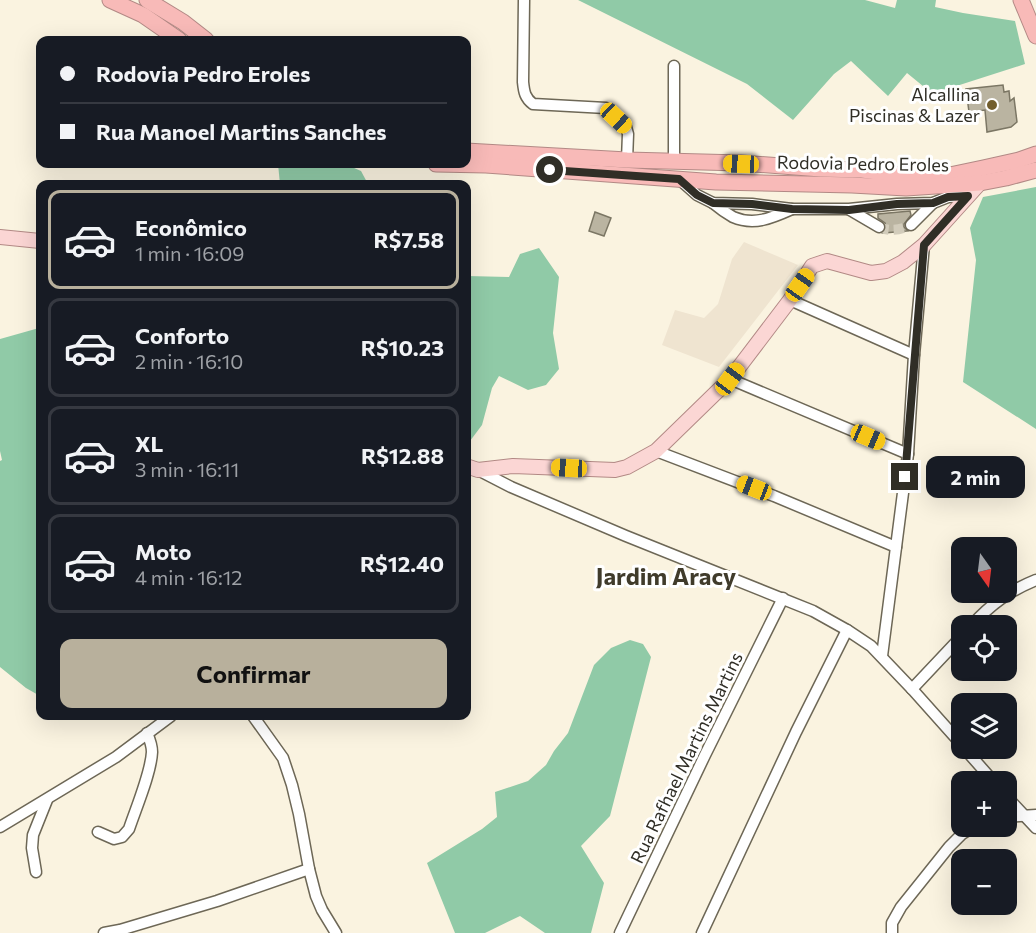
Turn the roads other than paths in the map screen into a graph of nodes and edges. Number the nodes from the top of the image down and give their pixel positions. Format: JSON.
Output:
{"nodes":[{"id":1,"x":110,"y":0,"type":"edge"},
{"id":2,"x":147,"y":0,"type":"edge"},
{"id":3,"x":524,"y":0,"type":"edge"},
{"id":4,"x":1021,"y":0,"type":"edge"},
{"id":5,"x":172,"y":36,"type":"edge"},
{"id":6,"x":201,"y":36,"type":"edge"},
{"id":7,"x":1036,"y":36,"type":"edge"},
{"id":8,"x":674,"y":66,"type":"dead end"},
{"id":9,"x":471,"y":151,"type":"edge"},
{"id":10,"x":1036,"y":154,"type":"edge"},
{"id":11,"x":627,"y":160,"type":"junction"},
{"id":12,"x":674,"y":161,"type":"junction"},
{"id":13,"x":741,"y":164,"type":"junction"},
{"id":14,"x":471,"y":165,"type":"edge"},
{"id":15,"x":1036,"y":170,"type":"edge"},
{"id":16,"x":679,"y":179,"type":"junction"},
{"id":17,"x":745,"y":183,"type":"junction"},
{"id":18,"x":980,"y":183,"type":"junction"},
{"id":19,"x":968,"y":196,"type":"junction"},
{"id":20,"x":713,"y":203,"type":"junction"},
{"id":21,"x":933,"y":203,"type":"junction"},
{"id":22,"x":792,"y":209,"type":"junction"},
{"id":23,"x":849,"y":210,"type":"junction"},
{"id":24,"x":912,"y":225,"type":"tunnel mouth"},
{"id":25,"x":879,"y":227,"type":"tunnel mouth"},
{"id":26,"x":0,"y":237,"type":"edge"},
{"id":27,"x":36,"y":241,"type":"edge"},
{"id":28,"x":924,"y":245,"type":"junction"},
{"id":29,"x":790,"y":300,"type":"junction"},
{"id":30,"x":914,"y":355,"type":"junction"},
{"id":31,"x":730,"y":379,"type":"junction"},
{"id":32,"x":656,"y":451,"type":"junction"},
{"id":33,"x":908,"y":454,"type":"junction"},
{"id":34,"x":472,"y":468,"type":"edge"},
{"id":35,"x":896,"y":547,"type":"junction"},
{"id":36,"x":1036,"y":580,"type":"edge"},
{"id":37,"x":783,"y":598,"type":"junction"},
{"id":38,"x":982,"y":615,"type":"edge"},
{"id":39,"x":847,"y":630,"type":"junction"},
{"id":40,"x":951,"y":648,"type":"edge"},
{"id":41,"x":882,"y":656,"type":"junction"},
{"id":42,"x":912,"y":689,"type":"junction"},
{"id":43,"x":166,"y":720,"type":"edge"},
{"id":44,"x":256,"y":720,"type":"edge"},
{"id":45,"x":147,"y":734,"type":"junction"},
{"id":46,"x":951,"y":734,"type":"edge"},
{"id":47,"x":974,"y":759,"type":"edge"},
{"id":48,"x":984,"y":771,"type":"edge"},
{"id":49,"x":47,"y":800,"type":"junction"},
{"id":50,"x":1017,"y":808,"type":"edge"},
{"id":51,"x":1024,"y":815,"type":"junction"},
{"id":52,"x":1036,"y":815,"type":"edge"},
{"id":53,"x":1017,"y":816,"type":"edge"},
{"id":54,"x":0,"y":827,"type":"edge"},
{"id":55,"x":1036,"y":828,"type":"edge"},
{"id":56,"x":98,"y":832,"type":"dead end"},
{"id":57,"x":959,"y":837,"type":"edge"},
{"id":58,"x":309,"y":869,"type":"junction"},
{"id":59,"x":36,"y":872,"type":"dead end"},
{"id":60,"x":104,"y":933,"type":"edge"},
{"id":61,"x":336,"y":933,"type":"edge"},
{"id":62,"x":620,"y":933,"type":"edge"},
{"id":63,"x":702,"y":933,"type":"edge"},
{"id":64,"x":892,"y":933,"type":"edge"}],
"edges":[{"from":1,"to":5,"type":"highway"},
{"from":2,"to":6,"type":"highway"},
{"from":3,"to":11,"type":"street"},
{"from":4,"to":7,"type":"highway"},
{"from":8,"to":12,"type":"street"},
{"from":9,"to":11,"type":"highway","name":"Rodovia Pedro Eroles"},
{"from":10,"to":13,"type":"highway","name":"Rodovia Pedro Eroles"},
{"from":11,"to":12,"type":"highway","name":"Rodovia Pedro Eroles"},
{"from":12,"to":13,"type":"highway","name":"Rodovia Pedro Eroles"},
{"from":13,"to":17,"type":"highway"},
{"from":14,"to":16,"type":"highway","name":"Rodovia Pedro Eroles"},
{"from":15,"to":18,"type":"highway","name":"Rodovia Pedro Eroles"},
{"from":16,"to":17,"type":"highway","name":"Rodovia Pedro Eroles"},
{"from":16,"to":20,"type":"street"},
{"from":17,"to":18,"type":"highway","name":"Rodovia Pedro Eroles"},
{"from":18,"to":19,"type":"main road"},
{"from":19,"to":21,"type":"street"},
{"from":19,"to":28,"type":"main road"},
{"from":20,"to":22,"type":"street"},
{"from":20,"to":22,"type":"street"},
{"from":21,"to":23,"type":"street"},
{"from":21,"to":24,"type":"street"},
{"from":22,"to":23,"type":"street"},
{"from":23,"to":25,"type":"street"},
{"from":26,"to":27,"type":"main road"},
{"from":28,"to":29,"type":"main road"},
{"from":28,"to":30,"type":"street"},
{"from":29,"to":30,"type":"street"},
{"from":29,"to":31,"type":"main road"},
{"from":30,"to":33,"type":"street"},
{"from":31,"to":32,"type":"main road"},
{"from":31,"to":33,"type":"street"},
{"from":32,"to":34,"type":"main road"},
{"from":32,"to":35,"type":"street"},
{"from":33,"to":35,"type":"street"},
{"from":34,"to":37,"type":"street"},
{"from":35,"to":41,"type":"street"},
{"from":36,"to":38,"type":"street"},
{"from":37,"to":39,"type":"street"},
{"from":37,"to":62,"type":"street","name":"Rua Rafhael Martins Martins"},
{"from":39,"to":41,"type":"street"},
{"from":39,"to":63,"type":"street"},
{"from":40,"to":42,"type":"street"},
{"from":41,"to":42,"type":"street"},
{"from":42,"to":46,"type":"street"},
{"from":43,"to":45,"type":"street"},
{"from":44,"to":58,"type":"street"},
{"from":45,"to":49,"type":"street"},
{"from":45,"to":56,"type":"street"},
{"from":47,"to":48,"type":"street"},
{"from":49,"to":54,"type":"street"},
{"from":49,"to":59,"type":"street"},
{"from":50,"to":51,"type":"street"},
{"from":51,"to":52,"type":"street"},
{"from":51,"to":53,"type":"street"},
{"from":51,"to":55,"type":"street"},
{"from":57,"to":64,"type":"street"},
{"from":58,"to":60,"type":"street"},
{"from":58,"to":61,"type":"street"}]}
